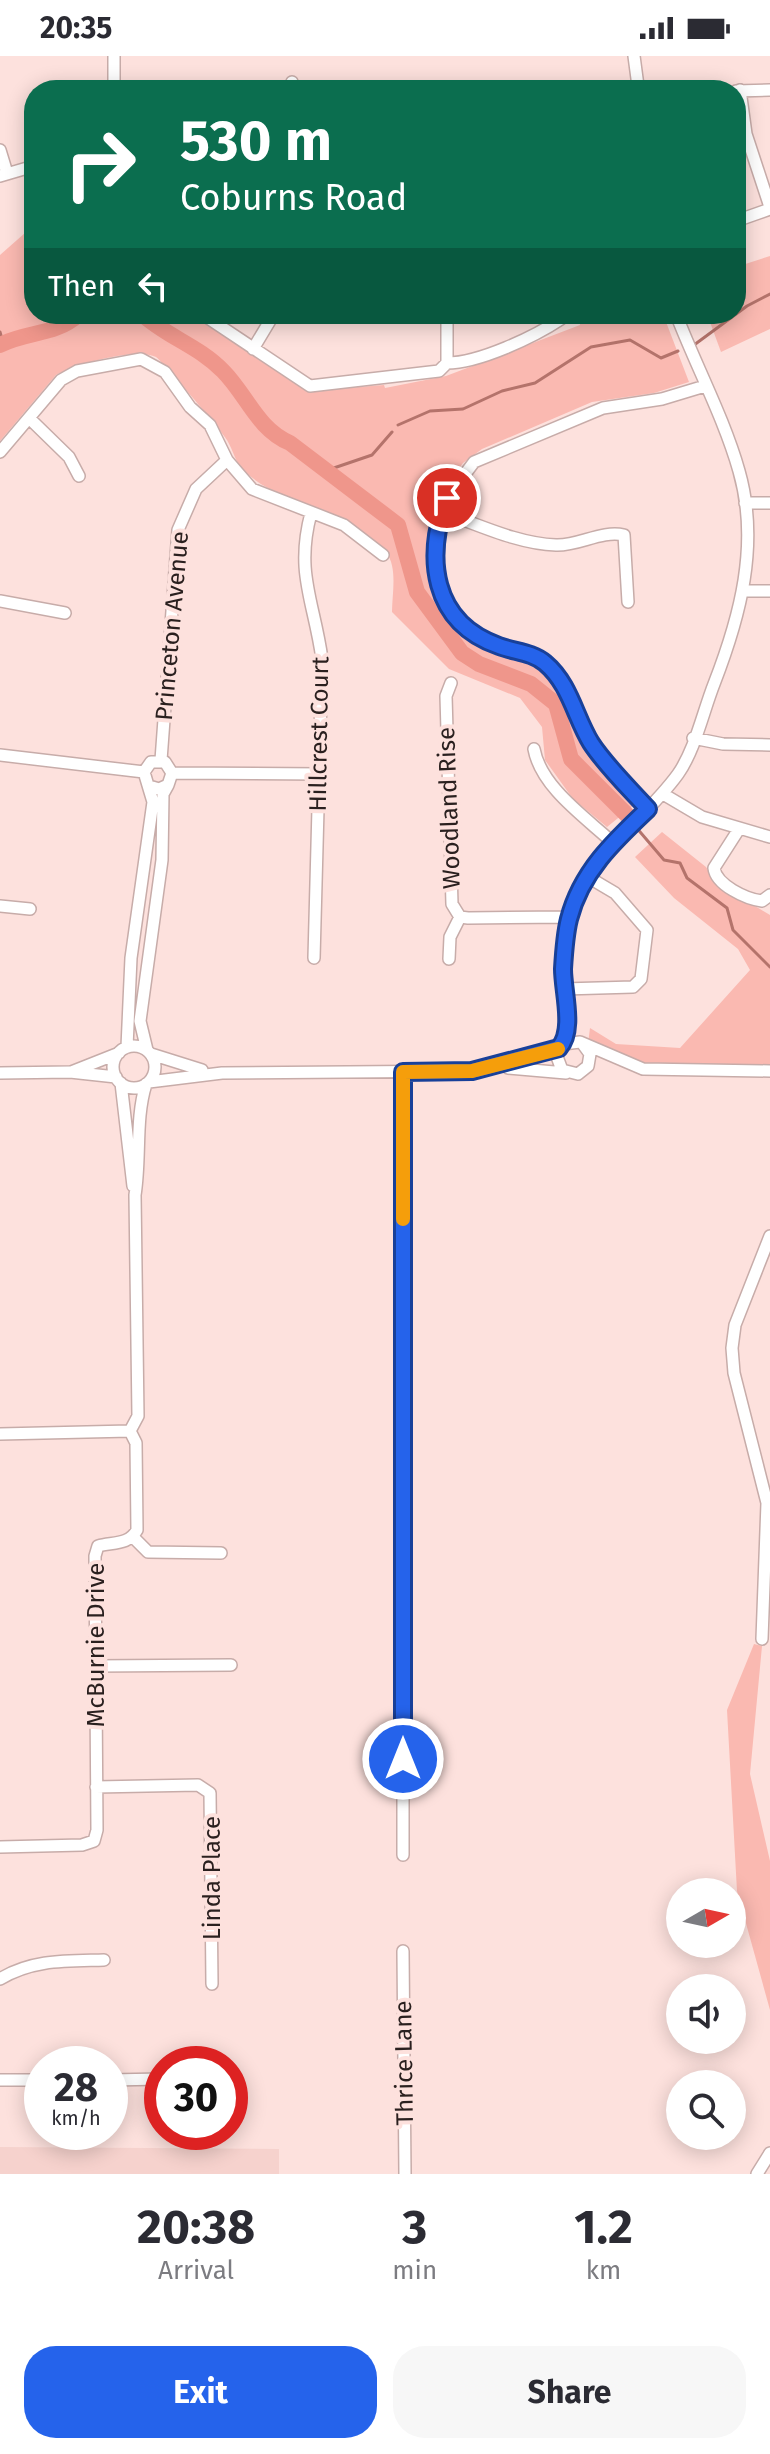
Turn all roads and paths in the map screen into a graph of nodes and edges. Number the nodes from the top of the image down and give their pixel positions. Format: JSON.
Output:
{"nodes":[{"id":1,"x":114,"y":56,"type":"edge"},
{"id":2,"x":634,"y":56,"type":"edge"},
{"id":3,"x":114,"y":80,"type":"edge"},
{"id":4,"x":638,"y":80,"type":"edge"},
{"id":5,"x":746,"y":90,"type":"edge"},
{"id":6,"x":770,"y":90,"type":"edge"},
{"id":7,"x":746,"y":134,"type":"edge"},
{"id":8,"x":0,"y":150,"type":"edge"},
{"id":9,"x":24,"y":169,"type":"edge"},
{"id":10,"x":4,"y":174,"type":"edge"},
{"id":11,"x":770,"y":208,"type":"edge"},
{"id":12,"x":746,"y":217,"type":"edge"},
{"id":13,"x":217,"y":324,"type":"edge"},
{"id":14,"x":268,"y":324,"type":"edge"},
{"id":15,"x":447,"y":324,"type":"edge"},
{"id":16,"x":552,"y":324,"type":"edge"},
{"id":17,"x":680,"y":324,"type":"edge"},
{"id":18,"x":253,"y":349,"type":"junction"},
{"id":19,"x":447,"y":363,"type":"junction"},
{"id":20,"x":705,"y":386,"type":"junction"},
{"id":21,"x":29,"y":418,"type":"junction"},
{"id":22,"x":0,"y":452,"type":"edge"},
{"id":23,"x":227,"y":460,"type":"junction"},
{"id":24,"x":79,"y":476,"type":"dead end"},
{"id":25,"x":745,"y":503,"type":"junction"},
{"id":26,"x":770,"y":503,"type":"edge"},
{"id":27,"x":442,"y":512,"type":"junction"},
{"id":28,"x":311,"y":513,"type":"junction"},
{"id":29,"x":383,"y":555,"type":"dead end"},
{"id":30,"x":744,"y":591,"type":"junction"},
{"id":31,"x":770,"y":591,"type":"edge"},
{"id":32,"x":0,"y":601,"type":"edge"},
{"id":33,"x":628,"y":602,"type":"dead end"},
{"id":34,"x":65,"y":613,"type":"dead end"},
{"id":35,"x":451,"y":683,"type":"dead end"},
{"id":36,"x":693,"y":738,"type":"junction"},
{"id":37,"x":770,"y":745,"type":"edge"},
{"id":38,"x":534,"y":749,"type":"dead end"},
{"id":39,"x":0,"y":755,"type":"edge"},
{"id":40,"x":161,"y":760,"type":"junction"},
{"id":41,"x":144,"y":772,"type":"junction"},
{"id":42,"x":320,"y":774,"type":"junction"},
{"id":43,"x":170,"y":779,"type":"junction"},
{"id":44,"x":149,"y":786,"type":"junction"},
{"id":45,"x":663,"y":794,"type":"junction"},
{"id":46,"x":648,"y":809,"type":"junction"},
{"id":47,"x":739,"y":829,"type":"junction"},
{"id":48,"x":770,"y":837,"type":"edge"},
{"id":49,"x":612,"y":842,"type":"junction"},
{"id":50,"x":588,"y":877,"type":"junction"},
{"id":51,"x":770,"y":895,"type":"edge"},
{"id":52,"x":0,"y":906,"type":"edge"},
{"id":53,"x":30,"y":909,"type":"dead end"},
{"id":54,"x":460,"y":917,"type":"junction"},
{"id":55,"x":570,"y":917,"type":"junction"},
{"id":56,"x":314,"y":958,"type":"dead end"},
{"id":57,"x":449,"y":959,"type":"dead end"},
{"id":58,"x":564,"y":989,"type":"junction"},
{"id":59,"x":566,"y":1015,"type":"junction"},
{"id":60,"x":581,"y":1042,"type":"junction"},
{"id":61,"x":561,"y":1046,"type":"junction"},
{"id":62,"x":123,"y":1050,"type":"junction"},
{"id":63,"x":149,"y":1052,"type":"junction"},
{"id":64,"x":623,"y":1062,"type":"junction"},
{"id":65,"x":494,"y":1067,"type":"junction"},
{"id":66,"x":584,"y":1071,"type":"junction"},
{"id":67,"x":770,"y":1071,"type":"edge"},
{"id":68,"x":70,"y":1072,"type":"junction"},
{"id":69,"x":403,"y":1072,"type":"junction"},
{"id":70,"x":0,"y":1073,"type":"edge"},
{"id":71,"x":222,"y":1073,"type":"junction"},
{"id":72,"x":567,"y":1073,"type":"junction"},
{"id":73,"x":119,"y":1080,"type":"junction"},
{"id":74,"x":148,"y":1083,"type":"junction"},
{"id":75,"x":135,"y":1195,"type":"junction"},
{"id":76,"x":770,"y":1236,"type":"edge"},
{"id":77,"x":130,"y":1431,"type":"junction"},
{"id":78,"x":0,"y":1434,"type":"edge"},
{"id":79,"x":133,"y":1537,"type":"junction"},
{"id":80,"x":221,"y":1553,"type":"dead end"},
{"id":81,"x":762,"y":1639,"type":"dead end"},
{"id":82,"x":231,"y":1665,"type":"dead end"},
{"id":83,"x":95,"y":1666,"type":"junction"},
{"id":84,"x":96,"y":1787,"type":"junction"},
{"id":85,"x":0,"y":1847,"type":"edge"},
{"id":86,"x":403,"y":1855,"type":"dead end"},
{"id":87,"x":403,"y":1951,"type":"dead end"},
{"id":88,"x":104,"y":1960,"type":"dead end"},
{"id":89,"x":0,"y":1979,"type":"edge"},
{"id":90,"x":212,"y":1984,"type":"dead end"},
{"id":91,"x":0,"y":2080,"type":"edge"},
{"id":92,"x":24,"y":2080,"type":"edge"},
{"id":93,"x":770,"y":2153,"type":"edge"},
{"id":94,"x":405,"y":2174,"type":"edge"},
{"id":95,"x":757,"y":2174,"type":"edge"}],
"edges":[{"from":1,"to":3,"type":"street"},
{"from":2,"to":4,"type":"street"},
{"from":5,"to":6,"type":"street"},
{"from":7,"to":11,"type":"street"},
{"from":8,"to":10,"type":"street"},
{"from":9,"to":10,"type":"street"},
{"from":11,"to":12,"type":"street"},
{"from":13,"to":18,"type":"street"},
{"from":14,"to":18,"type":"street"},
{"from":15,"to":19,"type":"street"},
{"from":16,"to":19,"type":"street"},
{"from":17,"to":20,"type":"street"},
{"from":18,"to":19,"type":"street"},
{"from":20,"to":25,"type":"street"},
{"from":20,"to":27,"type":"street"},
{"from":21,"to":22,"type":"street"},
{"from":21,"to":23,"type":"street"},
{"from":21,"to":24,"type":"street"},
{"from":23,"to":28,"type":"street"},
{"from":23,"to":40,"type":"street","name":"Princeton Avenue"},
{"from":25,"to":26,"type":"street"},
{"from":25,"to":30,"type":"street"},
{"from":27,"to":33,"type":"street"},
{"from":27,"to":46,"type":"street"},
{"from":28,"to":29,"type":"street"},
{"from":28,"to":42,"type":"street","name":"Hillcrest Court"},
{"from":30,"to":31,"type":"street"},
{"from":30,"to":36,"type":"street"},
{"from":32,"to":34,"type":"street"},
{"from":35,"to":54,"type":"street","name":"Woodland Rise"},
{"from":36,"to":37,"type":"street"},
{"from":36,"to":45,"type":"street"},
{"from":38,"to":49,"type":"street"},
{"from":39,"to":41,"type":"street"},
{"from":40,"to":41,"type":"street"},
{"from":40,"to":43,"type":"street"},
{"from":41,"to":44,"type":"street"},
{"from":42,"to":43,"type":"street"},
{"from":42,"to":56,"type":"street","name":"Hillcrest Court"},
{"from":43,"to":44,"type":"street"},
{"from":43,"to":63,"type":"street"},
{"from":44,"to":62,"type":"street"},
{"from":45,"to":46,"type":"street"},
{"from":45,"to":47,"type":"street"},
{"from":46,"to":49,"type":"street"},
{"from":47,"to":48,"type":"street"},
{"from":47,"to":51,"type":"street"},
{"from":49,"to":50,"type":"street"},
{"from":50,"to":55,"type":"street"},
{"from":50,"to":58,"type":"street"},
{"from":52,"to":53,"type":"street"},
{"from":54,"to":55,"type":"street","name":"Woodland Rise"},
{"from":54,"to":57,"type":"street"},
{"from":55,"to":58,"type":"street"},
{"from":58,"to":59,"type":"street"},
{"from":59,"to":60,"type":"street"},
{"from":59,"to":61,"type":"street"},
{"from":60,"to":61,"type":"street"},
{"from":60,"to":64,"type":"street"},
{"from":60,"to":66,"type":"street"},
{"from":61,"to":65,"type":"street"},
{"from":61,"to":72,"type":"street"},
{"from":62,"to":63,"type":"street"},
{"from":62,"to":68,"type":"street"},
{"from":62,"to":73,"type":"street"},
{"from":63,"to":71,"type":"street"},
{"from":63,"to":74,"type":"street"},
{"from":64,"to":66,"type":"street"},
{"from":64,"to":67,"type":"street"},
{"from":65,"to":69,"type":"street"},
{"from":65,"to":72,"type":"street"},
{"from":66,"to":72,"type":"street"},
{"from":68,"to":70,"type":"street"},
{"from":68,"to":73,"type":"street"},
{"from":69,"to":71,"type":"street"},
{"from":69,"to":86,"type":"street"},
{"from":71,"to":74,"type":"street"},
{"from":73,"to":74,"type":"street"},
{"from":73,"to":75,"type":"street","name":"McBurnie Drive"},
{"from":74,"to":75,"type":"street","name":"McBurnie Drive"},
{"from":75,"to":77,"type":"street","name":"McBurnie Drive"},
{"from":76,"to":81,"type":"street"},
{"from":77,"to":78,"type":"street"},
{"from":77,"to":79,"type":"street","name":"McBurnie Drive"},
{"from":79,"to":80,"type":"street"},
{"from":79,"to":83,"type":"street","name":"McBurnie Drive"},
{"from":82,"to":83,"type":"street"},
{"from":83,"to":84,"type":"street","name":"McBurnie Drive"},
{"from":84,"to":85,"type":"street","name":"McBurnie Drive"},
{"from":84,"to":90,"type":"street","name":"Linda Place"},
{"from":87,"to":94,"type":"street","name":"Thrice Lane"},
{"from":88,"to":89,"type":"street"},
{"from":91,"to":92,"type":"street"},
{"from":93,"to":95,"type":"street"}]}
